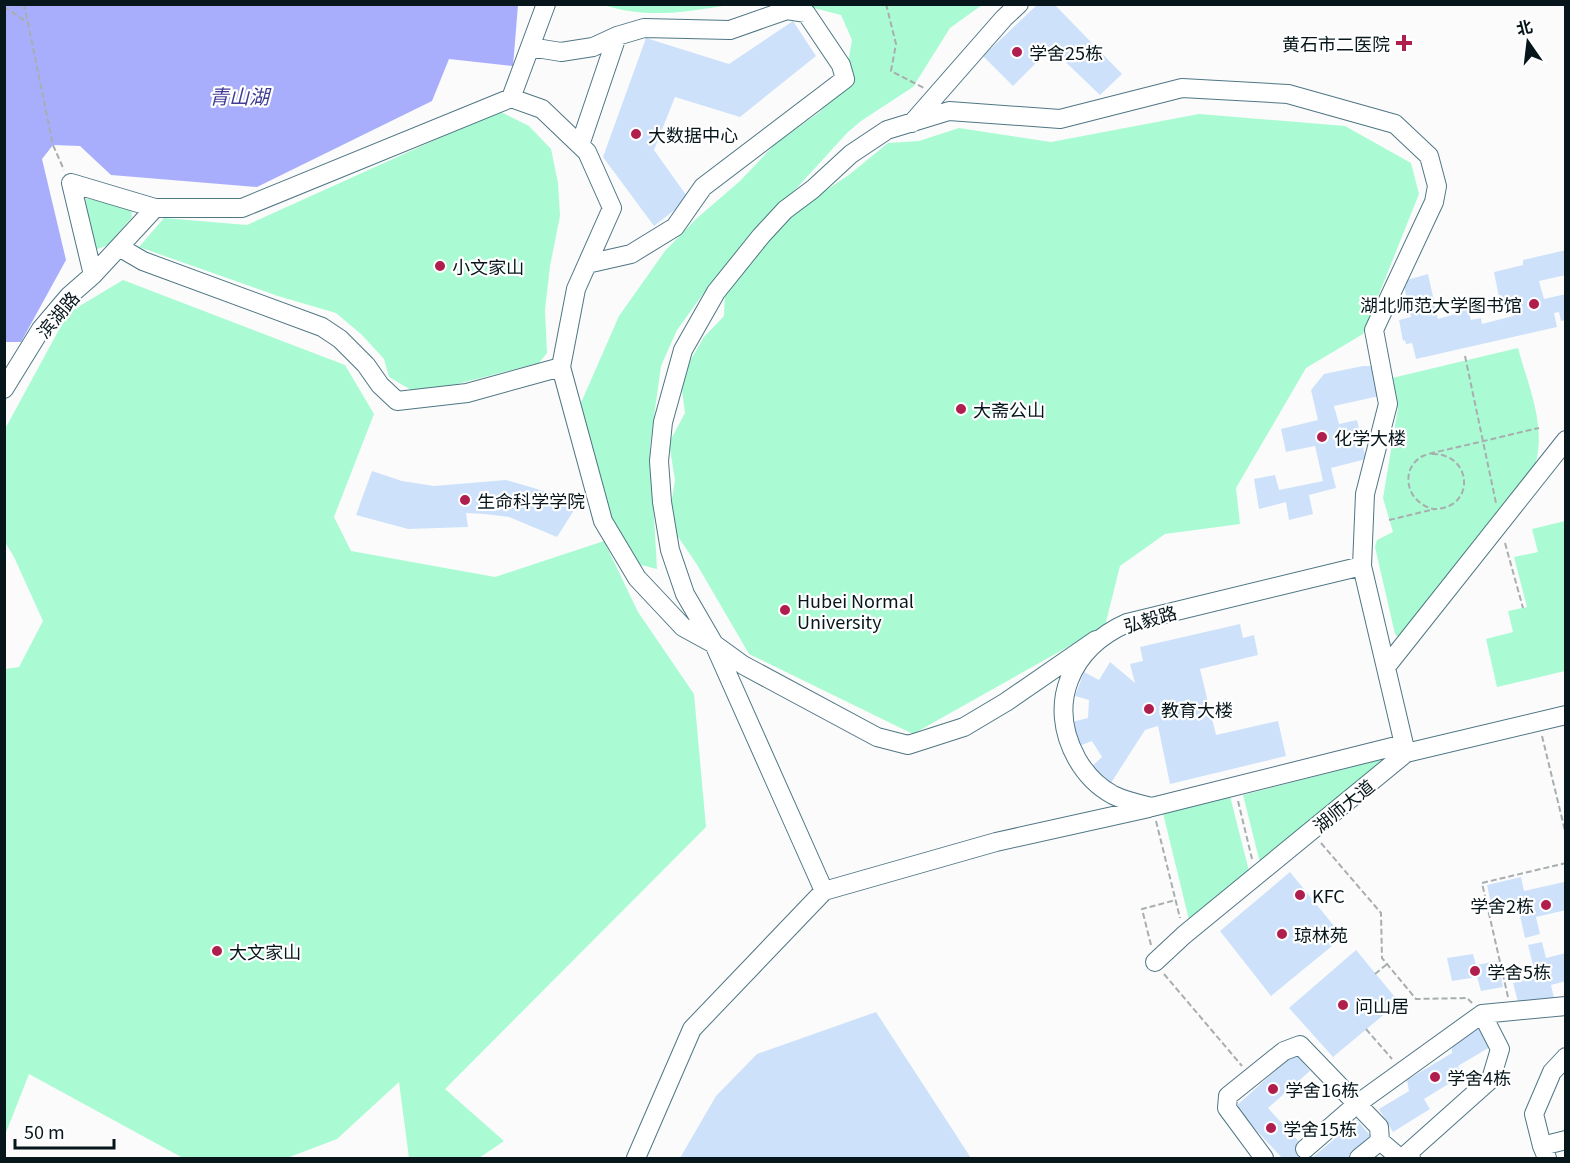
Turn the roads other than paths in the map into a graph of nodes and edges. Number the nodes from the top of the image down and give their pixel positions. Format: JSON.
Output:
{"nodes":[{"id":1,"x":546,"y":4,"type":"edge"},
{"id":2,"x":1019,"y":4,"type":"edge"},
{"id":3,"x":617,"y":36,"type":"junction"},
{"id":4,"x":530,"y":47,"type":"junction"},
{"id":5,"x":511,"y":98,"type":"junction"},
{"id":6,"x":910,"y":124,"type":"junction"},
{"id":7,"x":580,"y":145,"type":"junction"},
{"id":8,"x":155,"y":208,"type":"junction"},
{"id":9,"x":119,"y":247,"type":"junction"},
{"id":10,"x":587,"y":264,"type":"junction"},
{"id":11,"x":93,"y":276,"type":"junction"},
{"id":12,"x":561,"y":367,"type":"junction"},
{"id":13,"x":4,"y":389,"type":"edge"},
{"id":14,"x":1566,"y":440,"type":"edge"},
{"id":15,"x":1362,"y":566,"type":"junction"},
{"id":16,"x":1096,"y":640,"type":"junction"},
{"id":17,"x":714,"y":644,"type":"junction"},
{"id":18,"x":1386,"y":667,"type":"junction"},
{"id":19,"x":1566,"y":715,"type":"edge"},
{"id":20,"x":1405,"y":748,"type":"junction"},
{"id":21,"x":1152,"y":807,"type":"junction"},
{"id":22,"x":825,"y":891,"type":"junction"},
{"id":23,"x":1155,"y":962,"type":"road end"},
{"id":24,"x":1566,"y":1006,"type":"edge"},
{"id":25,"x":1482,"y":1014,"type":"junction"},
{"id":26,"x":1566,"y":1057,"type":"edge"},
{"id":27,"x":1357,"y":1104,"type":"junction"},
{"id":28,"x":1566,"y":1140,"type":"edge"},
{"id":29,"x":1380,"y":1141,"type":"junction"},
{"id":30,"x":1305,"y":1149,"type":"dead end"},
{"id":31,"x":1544,"y":1152,"type":"edge"},
{"id":32,"x":1409,"y":1156,"type":"edge"},
{"id":33,"x":636,"y":1158,"type":"edge"},
{"id":34,"x":1264,"y":1158,"type":"edge"},
{"id":35,"x":1359,"y":1158,"type":"edge"}],
"edges":[{"from":1,"to":4,"type":"street"},
{"from":2,"to":6,"type":"street"},
{"from":3,"to":4,"type":"street"},
{"from":3,"to":7,"type":"street"},
{"from":3,"to":10,"type":"street"},
{"from":4,"to":5,"type":"street"},
{"from":5,"to":7,"type":"street"},
{"from":5,"to":8,"type":"street"},
{"from":6,"to":15,"type":"street"},
{"from":6,"to":17,"type":"street"},
{"from":7,"to":10,"type":"street"},
{"from":8,"to":9,"type":"street","name":"滨湖路"},
{"from":8,"to":11,"type":"street"},
{"from":9,"to":11,"type":"street","name":"滨湖路"},
{"from":9,"to":12,"type":"street"},
{"from":10,"to":12,"type":"street"},
{"from":11,"to":13,"type":"street","name":"滨湖路"},
{"from":12,"to":17,"type":"street"},
{"from":14,"to":18,"type":"street"},
{"from":15,"to":16,"type":"street","name":"弘毅路"},
{"from":15,"to":18,"type":"street"},
{"from":16,"to":17,"type":"street"},
{"from":16,"to":21,"type":"street","name":"弘毅路"},
{"from":17,"to":22,"type":"street"},
{"from":18,"to":20,"type":"street"},
{"from":19,"to":20,"type":"street","name":"湖师大道"},
{"from":20,"to":21,"type":"street","name":"弘毅路"},
{"from":20,"to":23,"type":"street","name":"湖师大道"},
{"from":21,"to":22,"type":"street"},
{"from":22,"to":33,"type":"street"},
{"from":24,"to":25,"type":"street"},
{"from":25,"to":27,"type":"street"},
{"from":25,"to":32,"type":"street"},
{"from":26,"to":31,"type":"street"},
{"from":27,"to":29,"type":"street"},
{"from":27,"to":30,"type":"street"},
{"from":27,"to":34,"type":"street"},
{"from":28,"to":31,"type":"street"},
{"from":29,"to":32,"type":"street"},
{"from":29,"to":35,"type":"street"}]}
